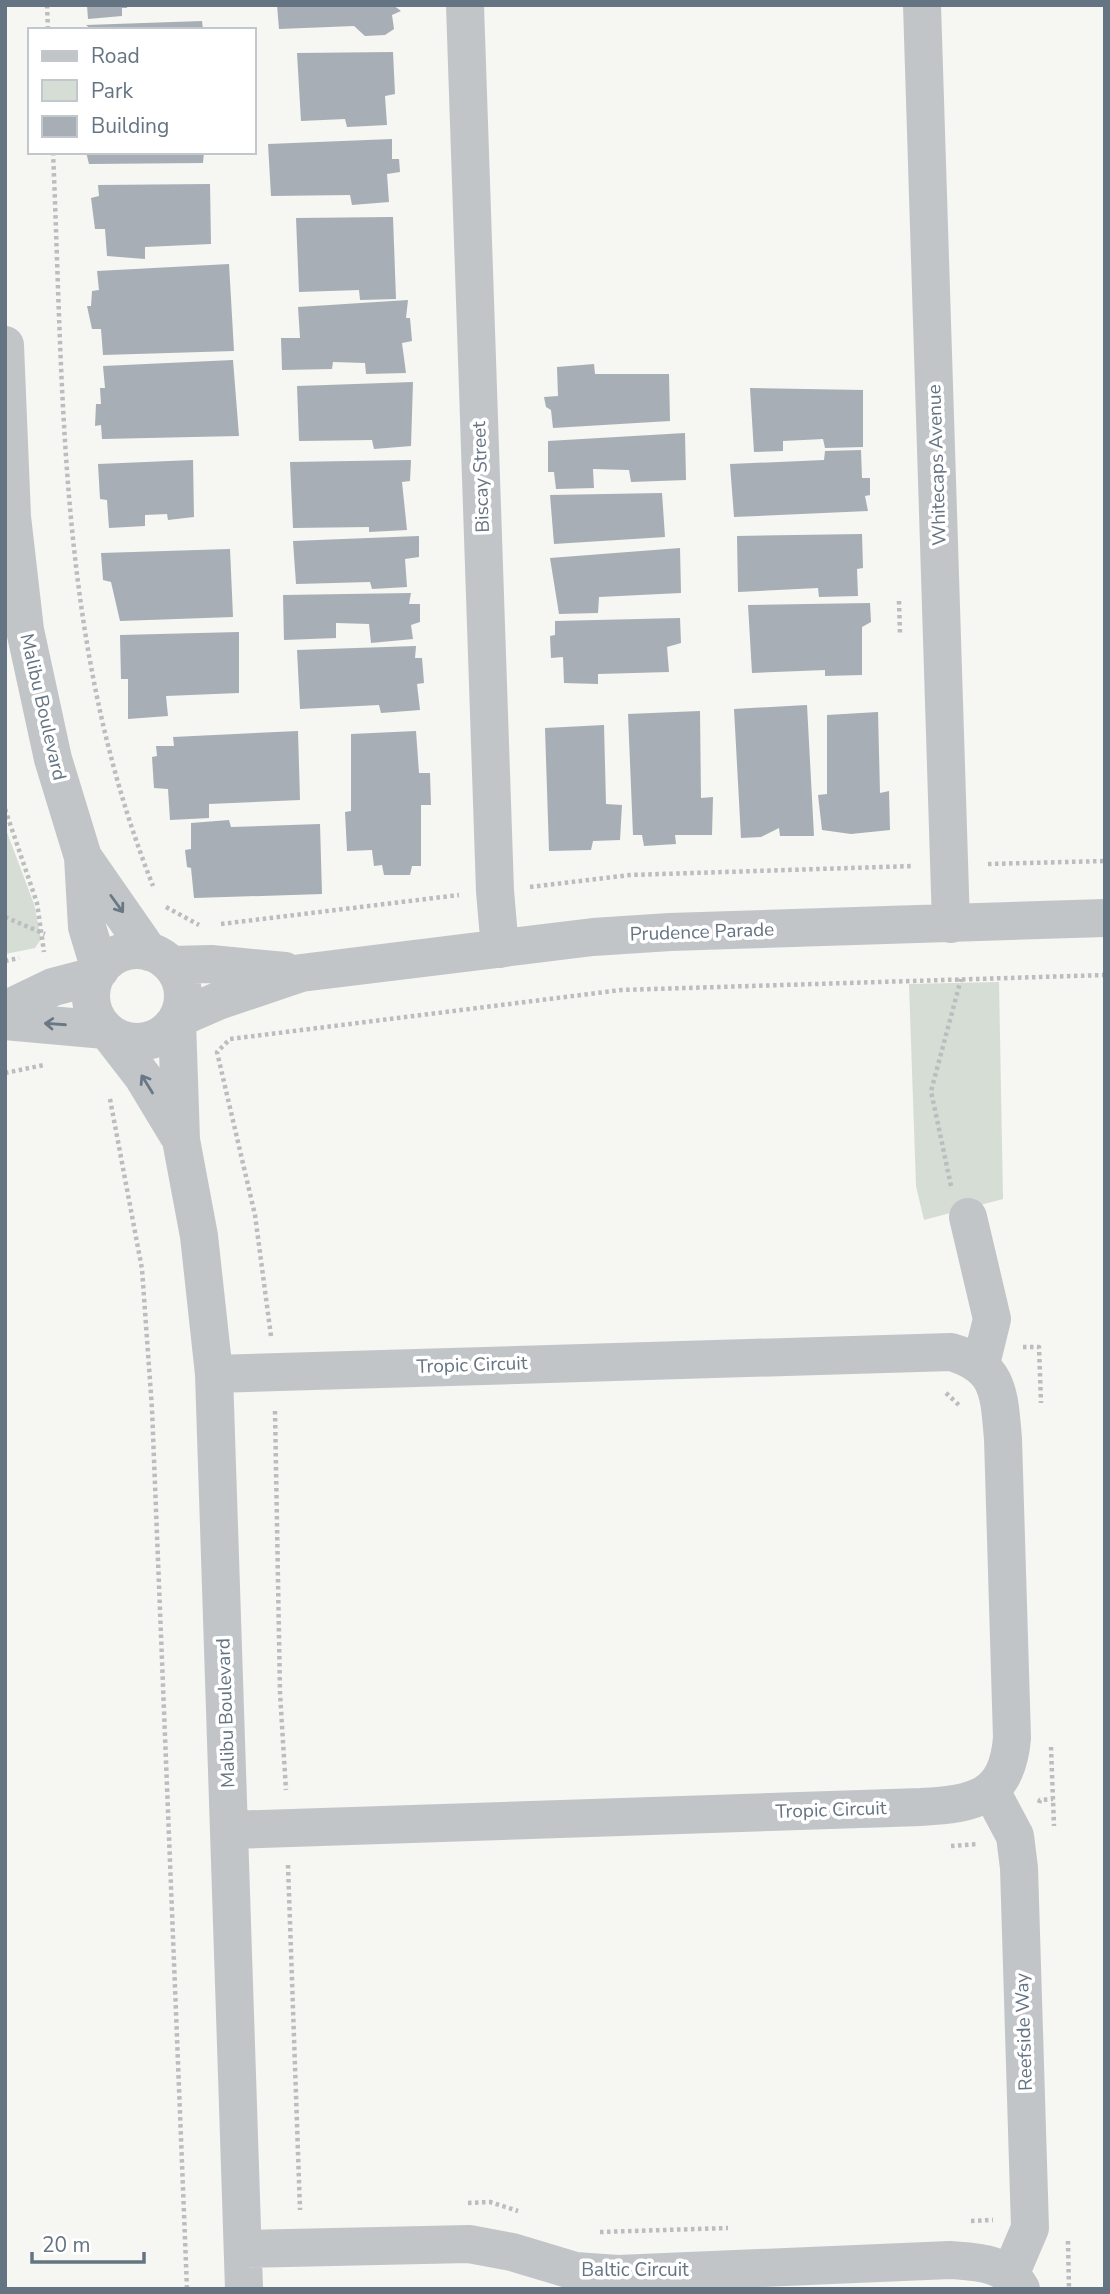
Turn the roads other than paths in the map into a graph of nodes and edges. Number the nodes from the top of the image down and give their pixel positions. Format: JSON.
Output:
{"nodes":[{"id":1,"x":465,"y":5,"type":"edge"},
{"id":2,"x":922,"y":5,"type":"edge"},
{"id":3,"x":5,"y":345,"type":"edge"},
{"id":4,"x":83,"y":857,"type":"junction"},
{"id":5,"x":1105,"y":918,"type":"edge"},
{"id":6,"x":951,"y":924,"type":"junction"},
{"id":7,"x":500,"y":949,"type":"junction"},
{"id":8,"x":160,"y":958,"type":"junction"},
{"id":9,"x":97,"y":973,"type":"junction"},
{"id":10,"x":301,"y":973,"type":"junction"},
{"id":11,"x":5,"y":1010,"type":"edge"},
{"id":12,"x":178,"y":1020,"type":"junction"},
{"id":13,"x":5,"y":1021,"type":"edge"},
{"id":14,"x":107,"y":1032,"type":"junction"},
{"id":15,"x":181,"y":1140,"type":"junction"},
{"id":16,"x":968,"y":1217,"type":"road end"},
{"id":17,"x":981,"y":1364,"type":"junction"},
{"id":18,"x":214,"y":1374,"type":"junction"},
{"id":19,"x":991,"y":1791,"type":"junction"},
{"id":20,"x":230,"y":1830,"type":"junction"},
{"id":21,"x":243,"y":2249,"type":"junction"},
{"id":22,"x":1016,"y":2282,"type":"edge"},
{"id":23,"x":244,"y":2289,"type":"edge"}],
"edges":[{"from":1,"to":7,"type":"street","name":"Biscay Street"},
{"from":2,"to":6,"type":"street","name":"Whitecaps Avenue"},
{"from":3,"to":4,"type":"street","name":"Malibu Boulevard"},
{"from":4,"to":8,"type":"street","name":"Malibu Boulevard","one_way":true},
{"from":4,"to":9,"type":"street","name":"Malibu Boulevard"},
{"from":5,"to":6,"type":"street","name":"Prudence Parade"},
{"from":6,"to":7,"type":"street","name":"Prudence Parade"},
{"from":7,"to":10,"type":"street","name":"Prudence Parade"},
{"from":8,"to":9,"type":"street"},
{"from":8,"to":10,"type":"street","name":"Prudence Parade"},
{"from":8,"to":12,"type":"street"},
{"from":9,"to":11,"type":"street"},
{"from":9,"to":14,"type":"street"},
{"from":10,"to":12,"type":"street","name":"Prudence Parade"},
{"from":12,"to":14,"type":"street"},
{"from":12,"to":15,"type":"street","name":"Malibu Boulevard"},
{"from":14,"to":13,"type":"street","one_way":true},
{"from":15,"to":14,"type":"street","name":"Malibu Boulevard","one_way":true},
{"from":15,"to":18,"type":"street","name":"Malibu Boulevard"},
{"from":16,"to":17,"type":"street"},
{"from":17,"to":18,"type":"street","name":"Tropic Circuit"},
{"from":17,"to":19,"type":"street"},
{"from":18,"to":20,"type":"street","name":"Malibu Boulevard"},
{"from":19,"to":20,"type":"street","name":"Tropic Circuit"},
{"from":19,"to":22,"type":"street","name":"Reefside Way"},
{"from":20,"to":21,"type":"street","name":"Malibu Boulevard"},
{"from":21,"to":22,"type":"street","name":"Baltic Circuit"},
{"from":21,"to":23,"type":"street","name":"Malibu Boulevard"}]}
